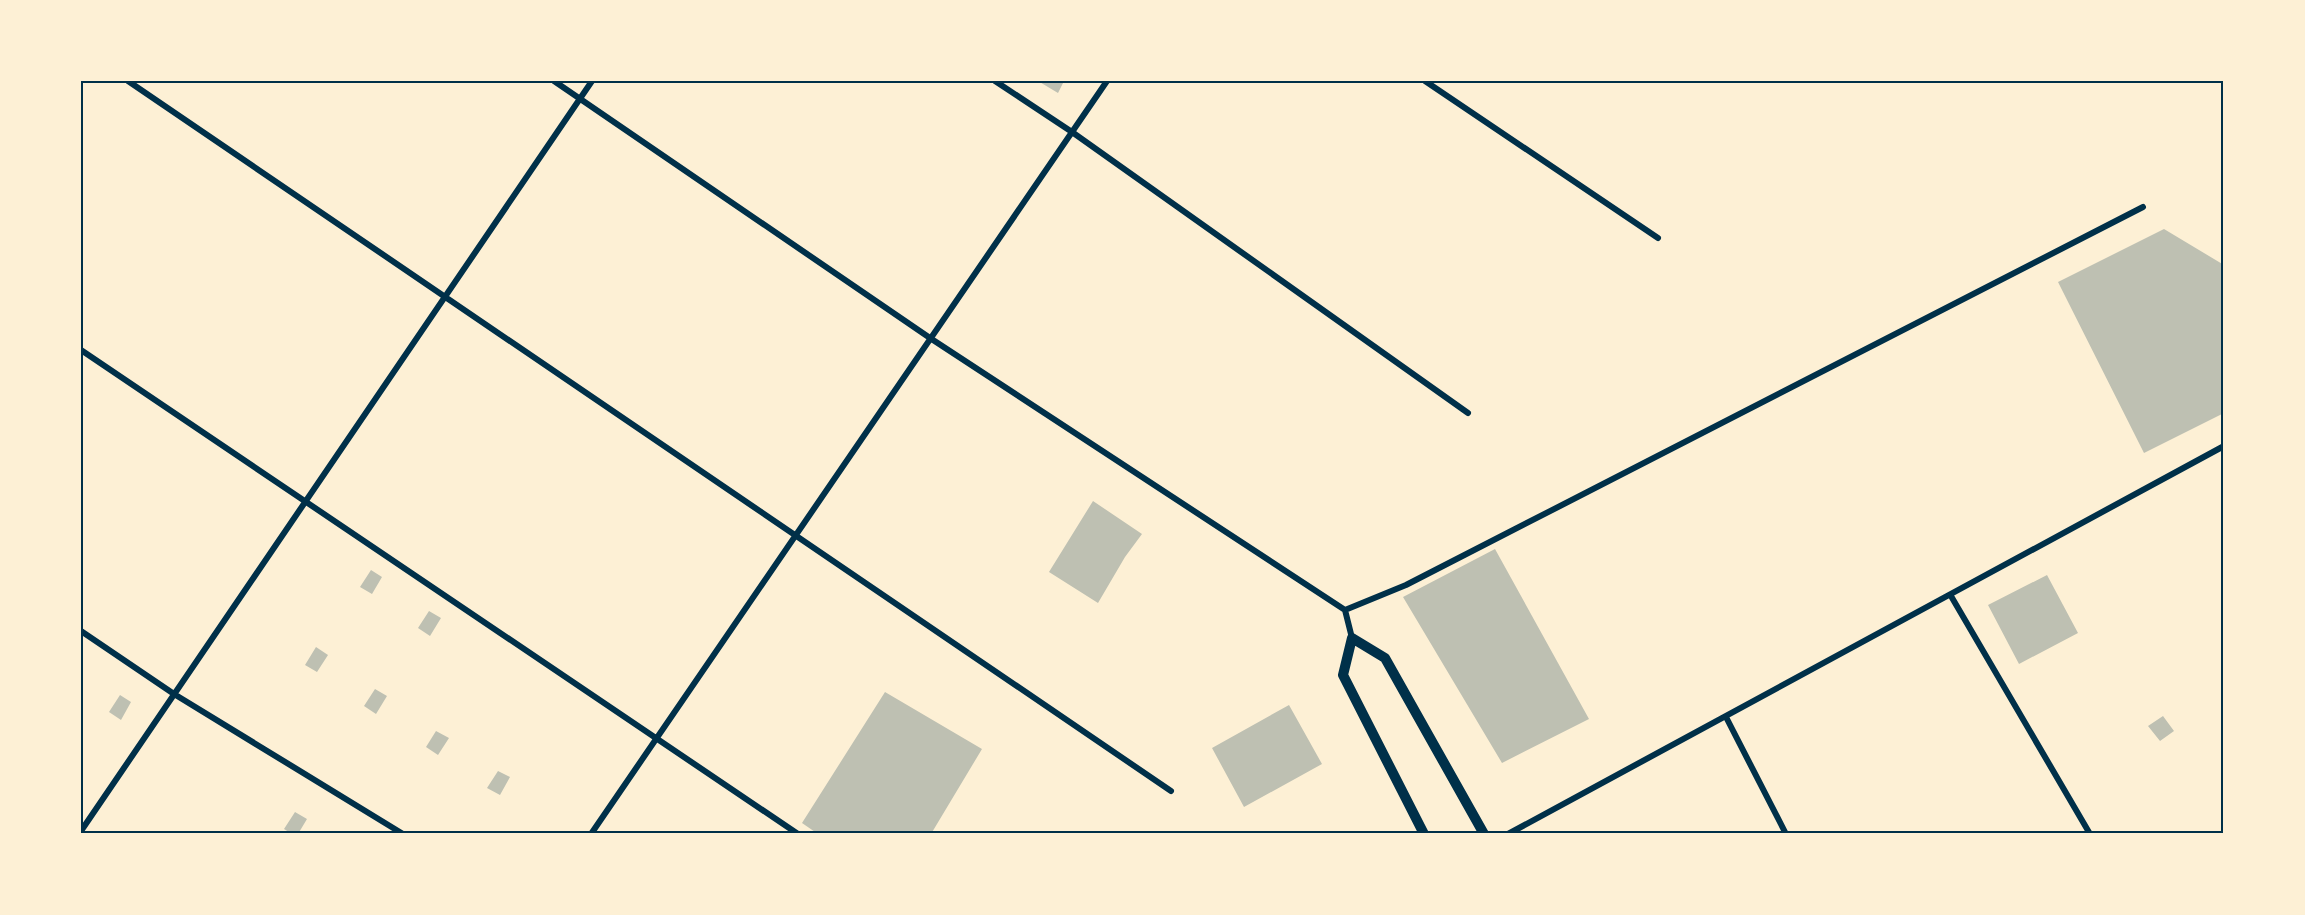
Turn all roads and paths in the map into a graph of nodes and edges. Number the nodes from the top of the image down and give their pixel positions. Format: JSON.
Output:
{"nodes":[{"id":1,"x":128,"y":81,"type":"edge"},
{"id":2,"x":554,"y":81,"type":"edge"},
{"id":3,"x":592,"y":81,"type":"edge"},
{"id":4,"x":995,"y":81,"type":"edge"},
{"id":5,"x":1107,"y":81,"type":"edge"},
{"id":6,"x":1425,"y":81,"type":"edge"},
{"id":7,"x":580,"y":99,"type":"junction"},
{"id":8,"x":1072,"y":132,"type":"junction"},
{"id":9,"x":2143,"y":207,"type":"dead end"},
{"id":10,"x":1658,"y":238,"type":"dead end"},
{"id":11,"x":445,"y":297,"type":"junction"},
{"id":12,"x":930,"y":338,"type":"junction"},
{"id":13,"x":81,"y":351,"type":"edge"},
{"id":14,"x":1468,"y":413,"type":"dead end"},
{"id":15,"x":2224,"y":446,"type":"edge"},
{"id":16,"x":305,"y":501,"type":"junction"},
{"id":17,"x":795,"y":536,"type":"junction"},
{"id":18,"x":1951,"y":596,"type":"junction"},
{"id":19,"x":1345,"y":610,"type":"junction"},
{"id":20,"x":81,"y":631,"type":"edge"},
{"id":21,"x":1353,"y":638,"type":"junction"},
{"id":22,"x":174,"y":694,"type":"junction"},
{"id":23,"x":1726,"y":717,"type":"junction"},
{"id":24,"x":656,"y":739,"type":"junction"},
{"id":25,"x":1171,"y":791,"type":"dead end"},
{"id":26,"x":81,"y":831,"type":"edge"},
{"id":27,"x":404,"y":834,"type":"edge"},
{"id":28,"x":591,"y":834,"type":"edge"},
{"id":29,"x":798,"y":834,"type":"edge"},
{"id":30,"x":1424,"y":834,"type":"edge"},
{"id":31,"x":1484,"y":834,"type":"edge"},
{"id":32,"x":1508,"y":834,"type":"edge"},
{"id":33,"x":1786,"y":834,"type":"edge"},
{"id":34,"x":2090,"y":834,"type":"edge"}],
"edges":[{"from":1,"to":11,"type":"street"},
{"from":2,"to":7,"type":"street"},
{"from":3,"to":7,"type":"street"},
{"from":4,"to":8,"type":"street"},
{"from":5,"to":8,"type":"street"},
{"from":6,"to":10,"type":"street"},
{"from":7,"to":11,"type":"street"},
{"from":7,"to":12,"type":"street"},
{"from":8,"to":12,"type":"street"},
{"from":8,"to":14,"type":"street"},
{"from":9,"to":19,"type":"street"},
{"from":11,"to":16,"type":"street"},
{"from":11,"to":17,"type":"street"},
{"from":12,"to":17,"type":"street"},
{"from":12,"to":19,"type":"street"},
{"from":13,"to":16,"type":"street"},
{"from":15,"to":18,"type":"street"},
{"from":16,"to":22,"type":"street"},
{"from":16,"to":24,"type":"street"},
{"from":17,"to":24,"type":"street"},
{"from":17,"to":25,"type":"street"},
{"from":18,"to":23,"type":"street"},
{"from":18,"to":34,"type":"street"},
{"from":19,"to":21,"type":"street"},
{"from":20,"to":22,"type":"street"},
{"from":21,"to":30,"type":"street"},
{"from":21,"to":31,"type":"street"},
{"from":22,"to":26,"type":"street"},
{"from":22,"to":27,"type":"street"},
{"from":23,"to":32,"type":"street"},
{"from":23,"to":33,"type":"street"},
{"from":24,"to":28,"type":"street"},
{"from":24,"to":29,"type":"street"}]}
